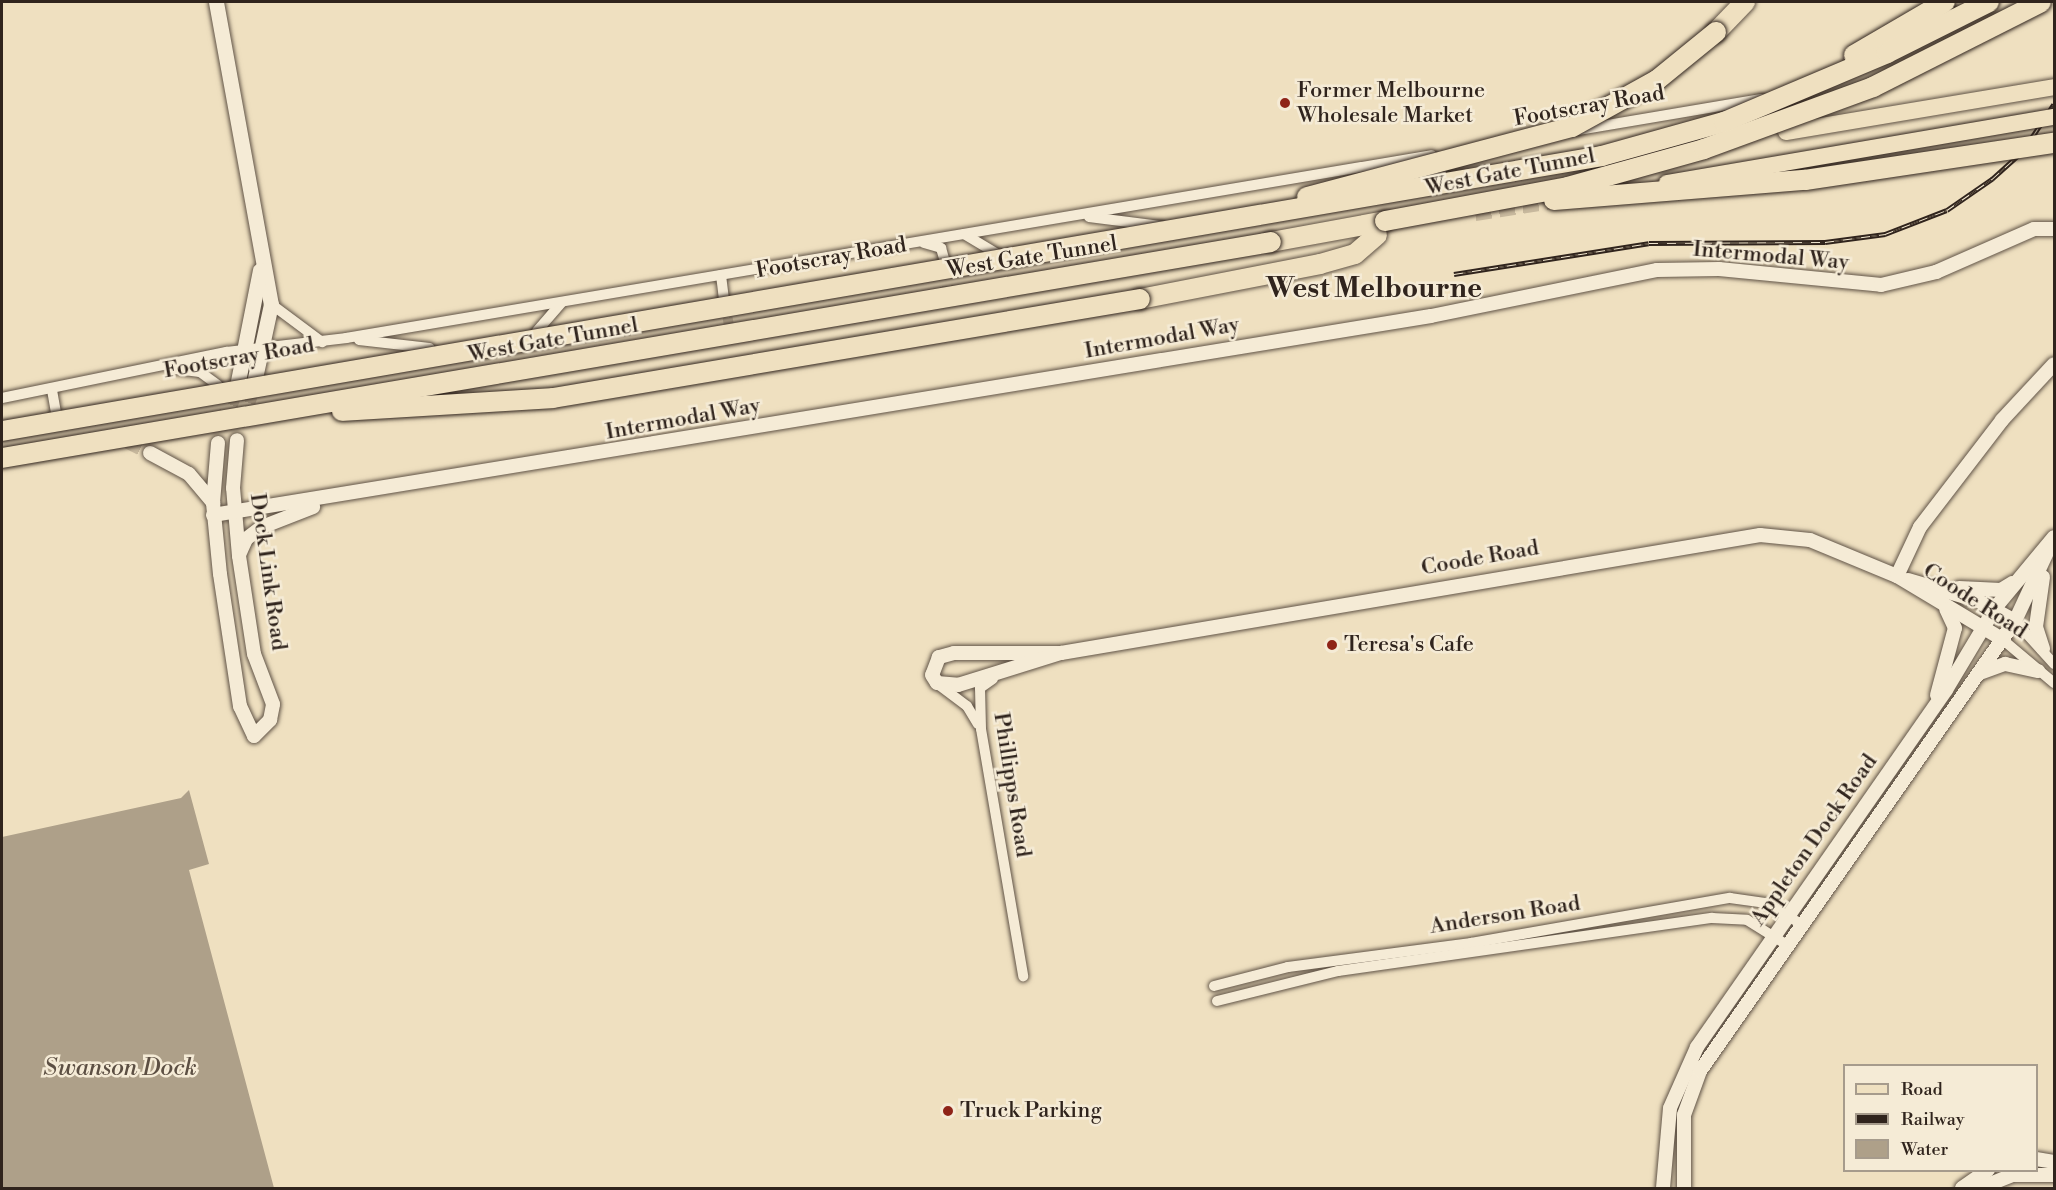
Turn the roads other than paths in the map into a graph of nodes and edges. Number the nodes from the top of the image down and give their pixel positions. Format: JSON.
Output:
{"nodes":[{"id":1,"x":216,"y":2,"type":"edge"},
{"id":2,"x":1745,"y":2,"type":"edge"},
{"id":3,"x":1945,"y":2,"type":"edge"},
{"id":4,"x":1989,"y":2,"type":"edge"},
{"id":5,"x":2041,"y":2,"type":"edge"},
{"id":6,"x":2055,"y":87,"type":"edge"},
{"id":7,"x":1811,"y":91,"type":"dead end"},
{"id":8,"x":1773,"y":101,"type":"junction"},
{"id":9,"x":2055,"y":117,"type":"edge"},
{"id":10,"x":1786,"y":132,"type":"dead end"},
{"id":11,"x":2055,"y":143,"type":"edge"},
{"id":12,"x":1633,"y":188,"type":"dead end"},
{"id":13,"x":1055,"y":218,"type":"junction"},
{"id":14,"x":1171,"y":228,"type":"junction"},
{"id":15,"x":1381,"y":228,"type":"junction"},
{"id":16,"x":2055,"y":229,"type":"edge"},
{"id":17,"x":957,"y":234,"type":"junction"},
{"id":18,"x":912,"y":242,"type":"junction"},
{"id":19,"x":996,"y":253,"type":"joint"},
{"id":20,"x":945,"y":262,"type":"junction"},
{"id":21,"x":261,"y":267,"type":"junction"},
{"id":22,"x":721,"y":275,"type":"junction"},
{"id":23,"x":724,"y":299,"type":"junction"},
{"id":24,"x":561,"y":303,"type":"junction"},
{"id":25,"x":271,"y":304,"type":"junction"},
{"id":26,"x":537,"y":331,"type":"junction"},
{"id":27,"x":346,"y":338,"type":"junction"},
{"id":28,"x":322,"y":342,"type":"junction"},
{"id":29,"x":265,"y":348,"type":"junction"},
{"id":30,"x":430,"y":348,"type":"junction"},
{"id":31,"x":246,"y":350,"type":"junction"},
{"id":32,"x":2055,"y":363,"type":"edge"},
{"id":33,"x":164,"y":369,"type":"junction"},
{"id":34,"x":255,"y":378,"type":"junction"},
{"id":35,"x":238,"y":382,"type":"junction"},
{"id":36,"x":219,"y":385,"type":"junction"},
{"id":37,"x":52,"y":390,"type":"junction"},
{"id":38,"x":2,"y":398,"type":"edge"},
{"id":39,"x":56,"y":412,"type":"junction"},
{"id":40,"x":255,"y":416,"type":"junction"},
{"id":41,"x":2,"y":422,"type":"edge"},
{"id":42,"x":2,"y":431,"type":"edge"},
{"id":43,"x":237,"y":440,"type":"tunnel mouth"},
{"id":44,"x":218,"y":442,"type":"tunnel mouth"},
{"id":45,"x":150,"y":453,"type":"tunnel mouth"},
{"id":46,"x":2,"y":458,"type":"edge"},
{"id":47,"x":340,"y":498,"type":"junction"},
{"id":48,"x":213,"y":509,"type":"junction"},
{"id":49,"x":234,"y":512,"type":"junction"},
{"id":50,"x":2052,"y":542,"type":"edge"},
{"id":51,"x":239,"y":556,"type":"junction"},
{"id":52,"x":1899,"y":577,"type":"junction"},
{"id":53,"x":2017,"y":579,"type":"junction"},
{"id":54,"x":1924,"y":583,"type":"junction"},
{"id":55,"x":1995,"y":608,"type":"junction"},
{"id":56,"x":1946,"y":609,"type":"junction"},
{"id":57,"x":2015,"y":621,"type":"junction"},
{"id":58,"x":1983,"y":629,"type":"junction"},
{"id":59,"x":2002,"y":639,"type":"junction"},
{"id":60,"x":2043,"y":650,"type":"junction"},
{"id":61,"x":1062,"y":652,"type":"junction"},
{"id":62,"x":2055,"y":664,"type":"edge"},
{"id":63,"x":2038,"y":670,"type":"junction"},
{"id":64,"x":1977,"y":675,"type":"junction"},
{"id":65,"x":934,"y":679,"type":"junction"},
{"id":66,"x":2055,"y":683,"type":"edge"},
{"id":67,"x":1931,"y":711,"type":"junction"},
{"id":68,"x":981,"y":729,"type":"junction"},
{"id":69,"x":1793,"y":919,"type":"junction"},
{"id":70,"x":1778,"y":939,"type":"junction"},
{"id":71,"x":1023,"y":976,"type":"dead end"},
{"id":72,"x":1214,"y":986,"type":"dead end"},
{"id":73,"x":1217,"y":1001,"type":"dead end"},
{"id":74,"x":2038,"y":1159,"type":"edge"},
{"id":75,"x":2055,"y":1162,"type":"edge"},
{"id":76,"x":1985,"y":1172,"type":"edge"},
{"id":77,"x":2055,"y":1175,"type":"edge"},
{"id":78,"x":1663,"y":1188,"type":"edge"},
{"id":79,"x":1684,"y":1188,"type":"edge"},
{"id":80,"x":1962,"y":1188,"type":"edge"},
{"id":81,"x":1980,"y":1188,"type":"edge"}],
"edges":[{"from":1,"to":21,"type":"main road"},
{"from":2,"to":14,"type":"highway","bridge":true},
{"from":3,"to":8,"type":"highway","bridge":true},
{"from":4,"to":8,"type":"highway","name":"West Gate Tunnel","bridge":true},
{"from":5,"to":15,"type":"highway","name":"West Gate Tunnel","bridge":true},
{"from":6,"to":10,"type":"main road"},
{"from":7,"to":13,"type":"street","name":"Footscray Road"},
{"from":8,"to":14,"type":"highway","name":"West Gate Tunnel","bridge":true},
{"from":9,"to":12,"type":"main road","bridge":true},
{"from":11,"to":15,"type":"highway","bridge":true},
{"from":13,"to":14,"type":"street","name":"Footscray Road"},
{"from":13,"to":17,"type":"street","name":"Footscray Road"},
{"from":14,"to":42,"type":"highway","name":"West Gate Tunnel","bridge":true},
{"from":15,"to":40,"type":"highway","name":"West Gate Tunnel","bridge":true},
{"from":15,"to":40,"type":"highway","bridge":true},
{"from":16,"to":47,"type":"street","name":"Intermodal Way"},
{"from":17,"to":18,"type":"street","name":"Footscray Road"},
{"from":17,"to":19,"type":"street","name":"Footscray Road"},
{"from":18,"to":20,"type":"street","name":"Footscray Road"},
{"from":18,"to":22,"type":"street","name":"Footscray Road"},
{"from":19,"to":20,"type":"main road","name":"Footscray Road"},
{"from":20,"to":23,"type":"main road","name":"Footscray Road"},
{"from":21,"to":25,"type":"main road"},
{"from":21,"to":31,"type":"main road"},
{"from":22,"to":23,"type":"street"},
{"from":22,"to":24,"type":"street","name":"Footscray Road"},
{"from":23,"to":26,"type":"main road","name":"Footscray Road"},
{"from":24,"to":26,"type":"street"},
{"from":24,"to":27,"type":"street","name":"Footscray Road"},
{"from":25,"to":28,"type":"street"},
{"from":25,"to":29,"type":"main road"},
{"from":26,"to":30,"type":"main road","name":"Footscray Road"},
{"from":27,"to":28,"type":"street","name":"Footscray Road"},
{"from":27,"to":30,"type":"street","name":"Footscray Road"},
{"from":28,"to":29,"type":"street","name":"Footscray Road"},
{"from":29,"to":31,"type":"street","name":"Footscray Road"},
{"from":29,"to":34,"type":"main road"},
{"from":30,"to":34,"type":"main road","name":"Footscray Road"},
{"from":31,"to":33,"type":"street","name":"Footscray Road"},
{"from":31,"to":35,"type":"main road"},
{"from":32,"to":52,"type":"street"},
{"from":33,"to":36,"type":"street"},
{"from":33,"to":37,"type":"street","name":"Footscray Road"},
{"from":34,"to":35,"type":"main road","name":"Footscray Road"},
{"from":35,"to":36,"type":"main road","name":"Footscray Road"},
{"from":36,"to":39,"type":"main road","name":"Footscray Road"},
{"from":37,"to":38,"type":"street","name":"Footscray Road"},
{"from":37,"to":39,"type":"street"},
{"from":39,"to":41,"type":"main road","name":"Footscray Road"},
{"from":40,"to":46,"type":"highway","name":"West Gate Tunnel","bridge":true},
{"from":43,"to":49,"type":"street","name":"Dock Link Road"},
{"from":44,"to":48,"type":"street","name":"Dock Link Road"},
{"from":45,"to":48,"type":"street"},
{"from":47,"to":49,"type":"street","name":"Intermodal Way"},
{"from":47,"to":51,"type":"street","name":"Intermodal Way"},
{"from":48,"to":49,"type":"street","name":"Intermodal Way"},
{"from":48,"to":51,"type":"street","name":"Dock Link Road"},
{"from":49,"to":51,"type":"street","name":"Dock Link Road"},
{"from":50,"to":53,"type":"street","name":"Appleton Dock Road"},
{"from":50,"to":57,"type":"street","name":"Appleton Dock Road"},
{"from":50,"to":60,"type":"street"},
{"from":52,"to":54,"type":"street","name":"Coode Road"},
{"from":52,"to":56,"type":"street","name":"Coode Road"},
{"from":52,"to":61,"type":"street","name":"Coode Road"},
{"from":53,"to":54,"type":"street"},
{"from":53,"to":55,"type":"street","name":"Appleton Dock Road"},
{"from":54,"to":55,"type":"street","name":"Coode Road"},
{"from":55,"to":57,"type":"street","name":"Coode Road"},
{"from":55,"to":58,"type":"street","name":"Appleton Dock Road"},
{"from":56,"to":58,"type":"street","name":"Coode Road"},
{"from":56,"to":67,"type":"street"},
{"from":57,"to":59,"type":"street","name":"Appleton Dock Road"},
{"from":57,"to":60,"type":"street","name":"Coode Road"},
{"from":58,"to":59,"type":"street","name":"Coode Road"},
{"from":58,"to":67,"type":"street","name":"Appleton Dock Road"},
{"from":59,"to":63,"type":"street","name":"Coode Road"},
{"from":59,"to":64,"type":"street","name":"Appleton Dock Road"},
{"from":60,"to":62,"type":"street","name":"Coode Road"},
{"from":61,"to":65,"type":"street","name":"Coode Road"},
{"from":61,"to":65,"type":"street","name":"Coode Road"},
{"from":61,"to":68,"type":"street","name":"Phillipps Road"},
{"from":63,"to":64,"type":"street"},
{"from":63,"to":66,"type":"street","name":"Coode Road"},
{"from":64,"to":69,"type":"street","name":"Appleton Dock Road"},
{"from":65,"to":68,"type":"street"},
{"from":67,"to":69,"type":"street","name":"Appleton Dock Road"},
{"from":68,"to":71,"type":"street","name":"Phillipps Road"},
{"from":69,"to":70,"type":"street","name":"Appleton Dock Road"},
{"from":69,"to":72,"type":"street","name":"Anderson Road"},
{"from":70,"to":73,"type":"street","name":"Anderson Road"},
{"from":70,"to":78,"type":"street","name":"Appleton Dock Road"},
{"from":70,"to":79,"type":"street","name":"Appleton Dock Road"},
{"from":74,"to":75,"type":"street"},
{"from":76,"to":80,"type":"street"},
{"from":77,"to":81,"type":"street"}]}
